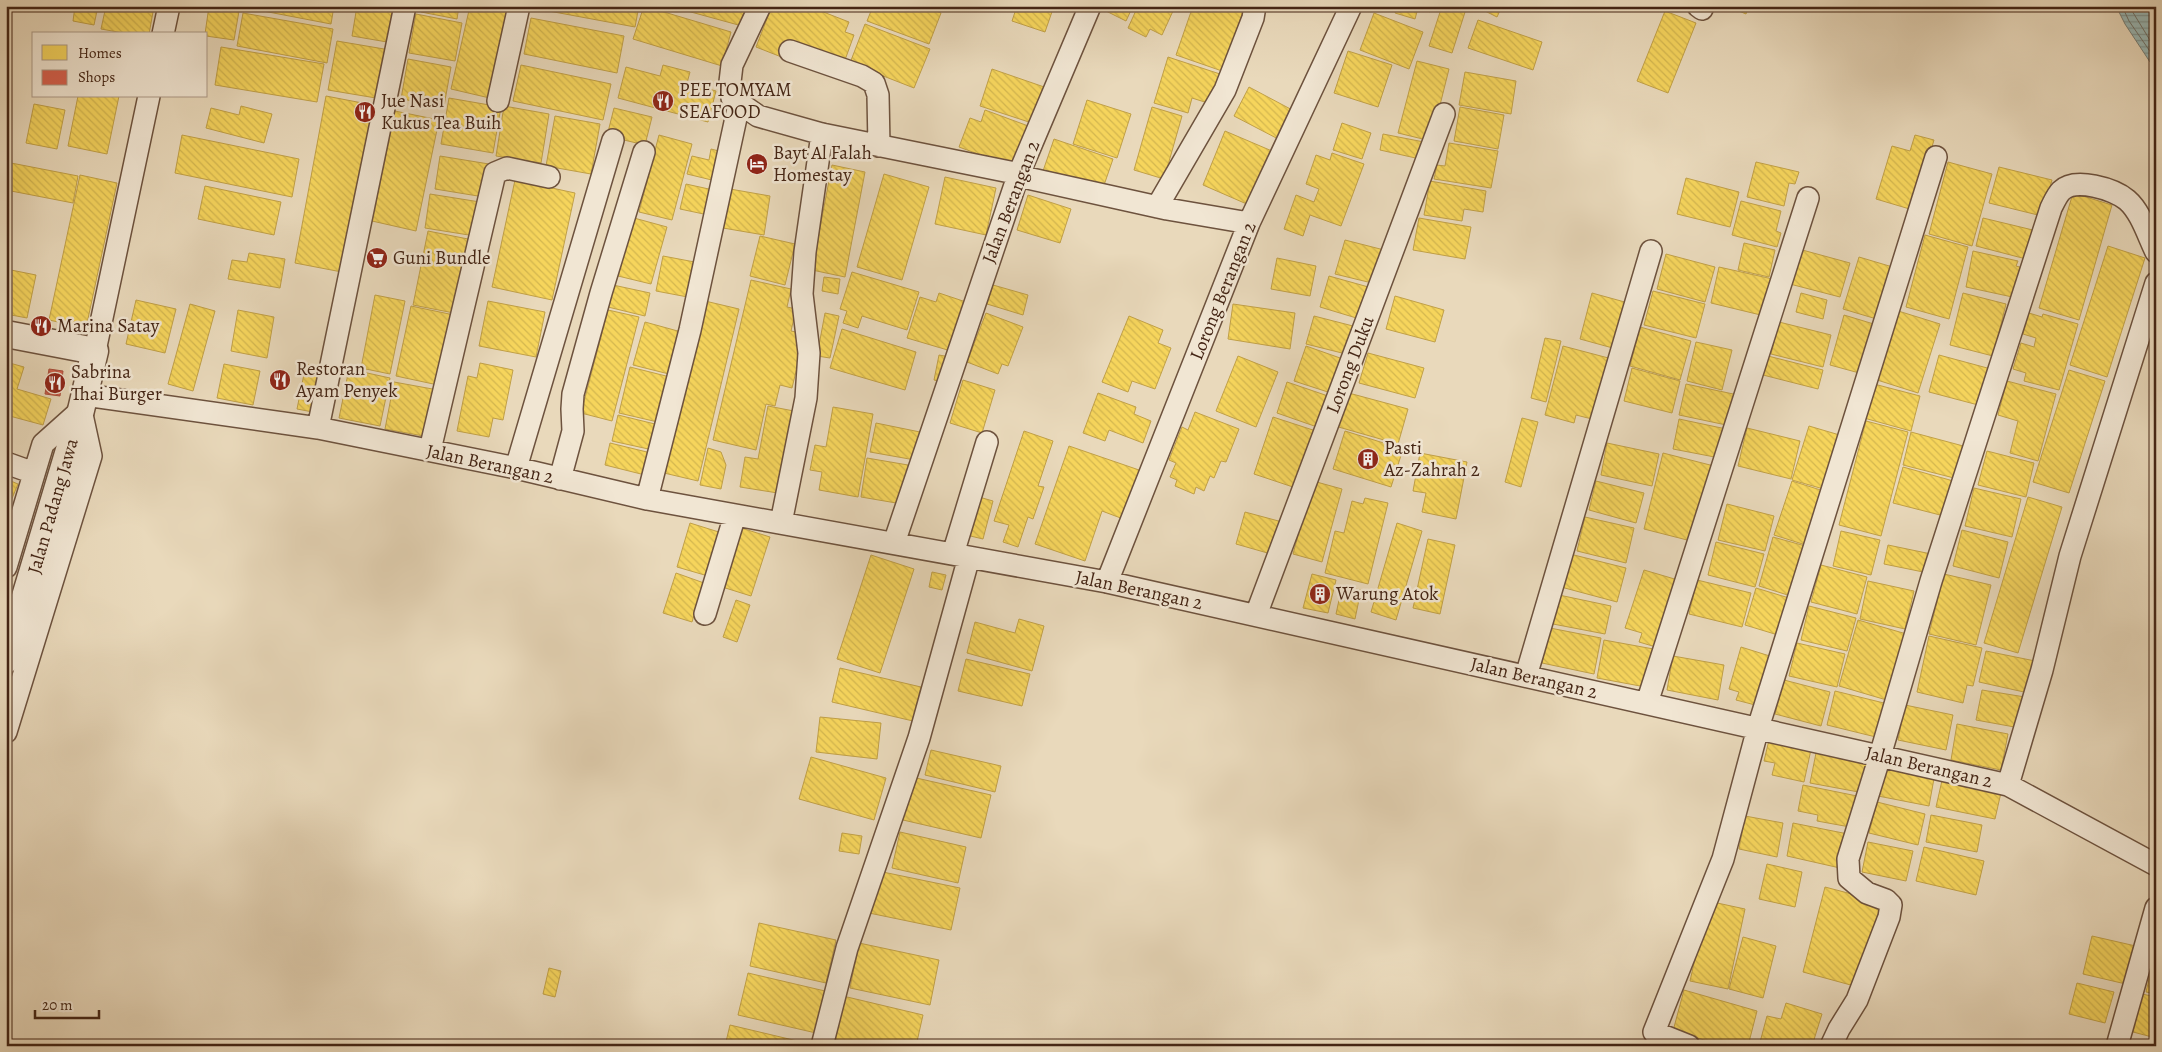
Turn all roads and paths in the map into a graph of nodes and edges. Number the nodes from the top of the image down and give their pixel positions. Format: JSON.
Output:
{"nodes":[{"id":1,"x":168,"y":6,"type":"edge"},
{"id":2,"x":405,"y":6,"type":"edge"},
{"id":3,"x":518,"y":6,"type":"edge"},
{"id":4,"x":760,"y":6,"type":"edge"},
{"id":5,"x":1090,"y":6,"type":"edge"},
{"id":6,"x":1255,"y":6,"type":"edge"},
{"id":7,"x":1351,"y":6,"type":"edge"},
{"id":8,"x":163,"y":32,"type":"edge"},
{"id":9,"x":790,"y":51,"type":"dead end"},
{"id":10,"x":150,"y":98,"type":"edge"},
{"id":11,"x":498,"y":101,"type":"dead end"},
{"id":12,"x":739,"y":104,"type":"junction"},
{"id":13,"x":1444,"y":114,"type":"dead end"},
{"id":14,"x":822,"y":134,"type":"junction"},
{"id":15,"x":614,"y":140,"type":"dead end"},
{"id":16,"x":879,"y":146,"type":"junction"},
{"id":17,"x":644,"y":152,"type":"dead end"},
{"id":18,"x":1936,"y":157,"type":"dead end"},
{"id":19,"x":1018,"y":176,"type":"junction"},
{"id":20,"x":549,"y":177,"type":"dead end"},
{"id":21,"x":1808,"y":198,"type":"dead end"},
{"id":22,"x":1157,"y":207,"type":"junction"},
{"id":23,"x":1249,"y":223,"type":"junction"},
{"id":24,"x":1651,"y":251,"type":"dead end"},
{"id":25,"x":2156,"y":252,"type":"edge"},
{"id":26,"x":2156,"y":283,"type":"edge"},
{"id":27,"x":6,"y":334,"type":"edge"},
{"id":28,"x":95,"y":351,"type":"junction"},
{"id":29,"x":83,"y":403,"type":"junction"},
{"id":30,"x":318,"y":428,"type":"junction"},
{"id":31,"x":986,"y":442,"type":"dead end"},
{"id":32,"x":430,"y":450,"type":"junction"},
{"id":33,"x":6,"y":463,"type":"edge"},
{"id":34,"x":516,"y":468,"type":"junction"},
{"id":35,"x":34,"y":473,"type":"junction"},
{"id":36,"x":560,"y":479,"type":"junction"},
{"id":37,"x":647,"y":499,"type":"junction"},
{"id":38,"x":735,"y":515,"type":"junction"},
{"id":39,"x":781,"y":523,"type":"junction"},
{"id":40,"x":894,"y":543,"type":"junction"},
{"id":41,"x":961,"y":556,"type":"junction"},
{"id":42,"x":6,"y":568,"type":"edge"},
{"id":43,"x":1108,"y":582,"type":"junction"},
{"id":44,"x":705,"y":614,"type":"dead end"},
{"id":45,"x":1256,"y":615,"type":"junction"},
{"id":46,"x":6,"y":660,"type":"edge"},
{"id":47,"x":1526,"y":676,"type":"junction"},
{"id":48,"x":1647,"y":703,"type":"junction"},
{"id":49,"x":1758,"y":728,"type":"junction"},
{"id":50,"x":6,"y":732,"type":"edge"},
{"id":51,"x":1880,"y":756,"type":"junction"},
{"id":52,"x":2008,"y":785,"type":"junction"},
{"id":53,"x":2156,"y":865,"type":"edge"},
{"id":54,"x":2156,"y":908,"type":"edge"},
{"id":55,"x":822,"y":1046,"type":"edge"},
{"id":56,"x":1689,"y":1046,"type":"edge"},
{"id":57,"x":1831,"y":1046,"type":"edge"},
{"id":58,"x":2117,"y":1046,"type":"edge"}],
"edges":[{"from":1,"to":8,"type":"street"},
{"from":2,"to":30,"type":"street"},
{"from":3,"to":11,"type":"street"},
{"from":4,"to":12,"type":"street"},
{"from":5,"to":19,"type":"street","name":"Jalan Berangan 2"},
{"from":6,"to":22,"type":"street"},
{"from":7,"to":23,"type":"street","name":"Lorong Berangan 2"},
{"from":9,"to":16,"type":"street"},
{"from":10,"to":28,"type":"street"},
{"from":12,"to":14,"type":"street"},
{"from":12,"to":37,"type":"street"},
{"from":13,"to":45,"type":"street","name":"Lorong Duku"},
{"from":14,"to":16,"type":"street"},
{"from":14,"to":39,"type":"street"},
{"from":15,"to":34,"type":"street"},
{"from":16,"to":19,"type":"street"},
{"from":17,"to":36,"type":"street"},
{"from":18,"to":49,"type":"street"},
{"from":19,"to":22,"type":"street"},
{"from":19,"to":40,"type":"street","name":"Jalan Berangan 2"},
{"from":20,"to":32,"type":"street"},
{"from":21,"to":48,"type":"street"},
{"from":22,"to":23,"type":"street"},
{"from":23,"to":43,"type":"street","name":"Lorong Berangan 2"},
{"from":24,"to":47,"type":"street"},
{"from":25,"to":51,"type":"street"},
{"from":26,"to":52,"type":"street"},
{"from":27,"to":28,"type":"street"},
{"from":28,"to":29,"type":"street","name":"Jalan Padang Jawa"},
{"from":29,"to":30,"type":"street","name":"Jalan Berangan 2"},
{"from":29,"to":35,"type":"street"},
{"from":29,"to":46,"type":"street","name":"Jalan Padang Jawa"},
{"from":29,"to":50,"type":"street"},
{"from":30,"to":32,"type":"street","name":"Jalan Berangan 2"},
{"from":31,"to":41,"type":"street"},
{"from":32,"to":34,"type":"street","name":"Jalan Berangan 2"},
{"from":33,"to":35,"type":"street"},
{"from":34,"to":36,"type":"street","name":"Jalan Berangan 2"},
{"from":35,"to":42,"type":"street"},
{"from":36,"to":37,"type":"street","name":"Jalan Berangan 2"},
{"from":37,"to":38,"type":"street","name":"Jalan Berangan 2"},
{"from":38,"to":39,"type":"street","name":"Jalan Berangan 2"},
{"from":38,"to":44,"type":"street"},
{"from":39,"to":40,"type":"street","name":"Jalan Berangan 2"},
{"from":40,"to":41,"type":"street","name":"Jalan Berangan 2"},
{"from":41,"to":43,"type":"street","name":"Jalan Berangan 2"},
{"from":41,"to":55,"type":"street"},
{"from":43,"to":45,"type":"street","name":"Jalan Berangan 2"},
{"from":45,"to":47,"type":"street","name":"Jalan Berangan 2"},
{"from":47,"to":48,"type":"street","name":"Jalan Berangan 2"},
{"from":48,"to":49,"type":"street","name":"Jalan Berangan 2"},
{"from":49,"to":51,"type":"street","name":"Jalan Berangan 2"},
{"from":49,"to":56,"type":"street"},
{"from":51,"to":52,"type":"street","name":"Jalan Berangan 2"},
{"from":51,"to":57,"type":"street"},
{"from":52,"to":53,"type":"street","name":"Jalan Berangan 2"},
{"from":54,"to":58,"type":"street"}]}
